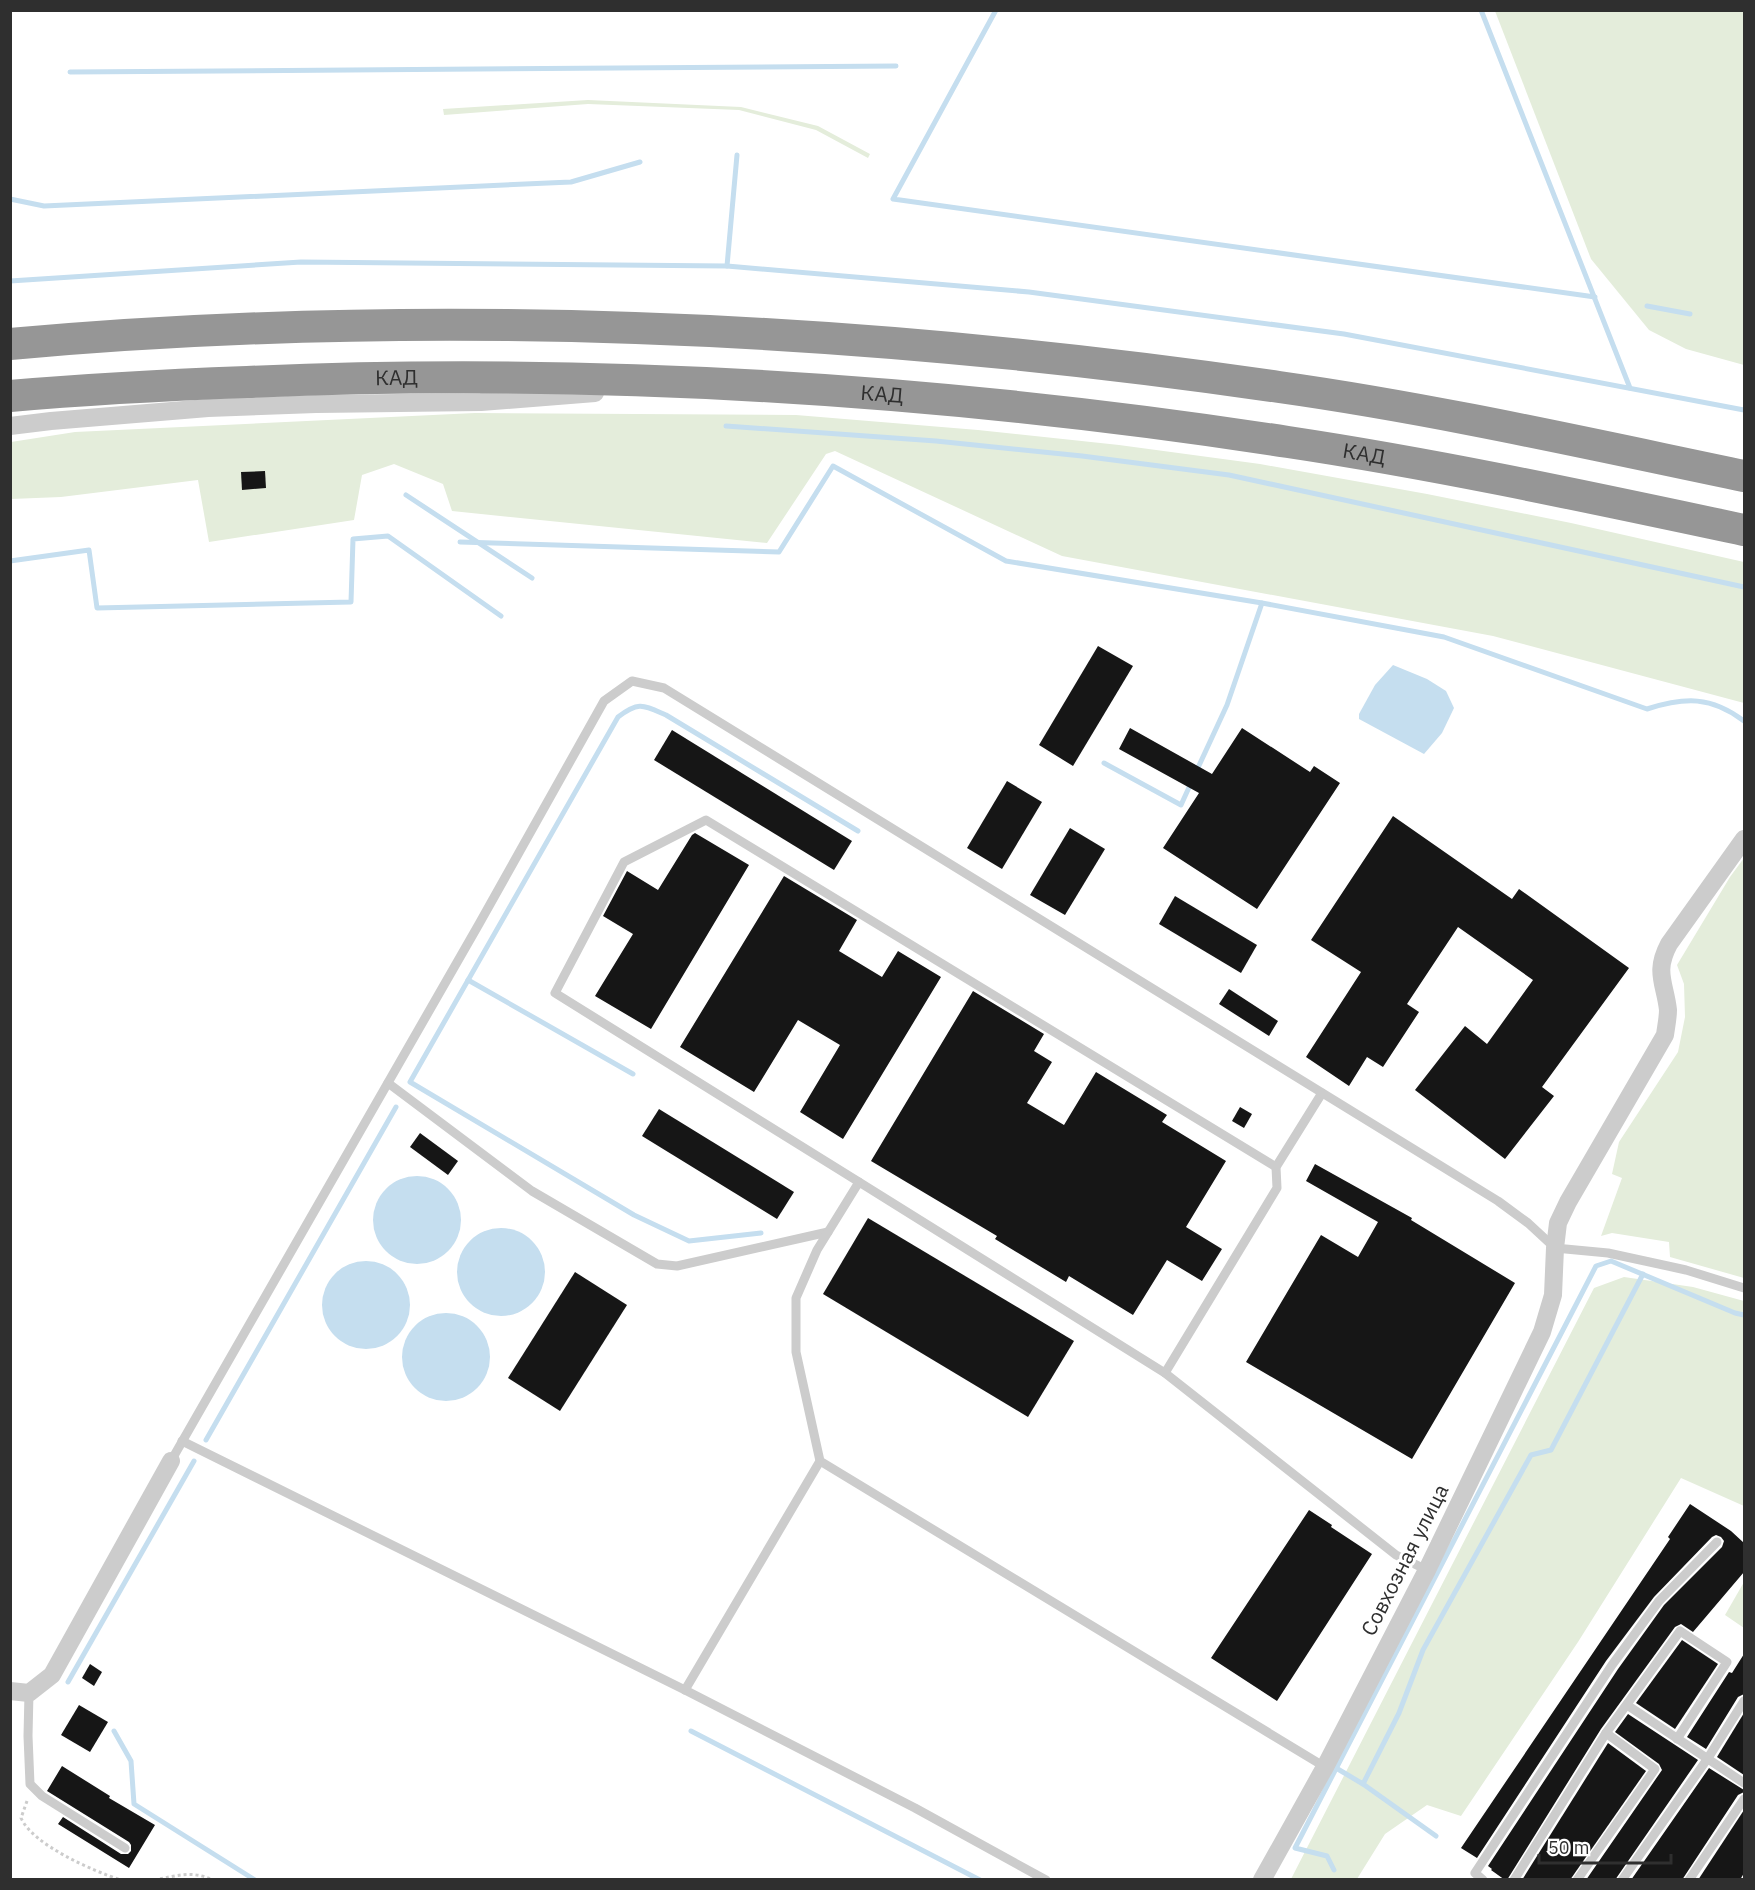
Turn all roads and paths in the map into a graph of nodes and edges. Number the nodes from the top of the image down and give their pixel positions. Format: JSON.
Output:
{"nodes":[{"id":1,"x":10,"y":344,"type":"edge"},
{"id":2,"x":721,"y":383,"type":"junction"},
{"id":3,"x":10,"y":396,"type":"edge"},
{"id":4,"x":10,"y":426,"type":"edge"},
{"id":5,"x":1744,"y":476,"type":"edge"},
{"id":6,"x":1744,"y":530,"type":"edge"},
{"id":7,"x":1744,"y":839,"type":"edge"},
{"id":8,"x":388,"y":1083,"type":"junction"},
{"id":9,"x":1322,"y":1093,"type":"junction"},
{"id":10,"x":1276,"y":1167,"type":"junction"},
{"id":11,"x":859,"y":1182,"type":"junction"},
{"id":12,"x":828,"y":1232,"type":"junction"},
{"id":13,"x":1555,"y":1248,"type":"junction"},
{"id":14,"x":1744,"y":1288,"type":"edge"},
{"id":15,"x":1165,"y":1373,"type":"junction"},
{"id":16,"x":182,"y":1441,"type":"junction"},
{"id":17,"x":171,"y":1461,"type":"joint"},
{"id":18,"x":820,"y":1461,"type":"junction"},
{"id":19,"x":1717,"y":1542,"type":"dead end"},
{"id":20,"x":1427,"y":1570,"type":"junction"},
{"id":21,"x":685,"y":1690,"type":"junction"},
{"id":22,"x":10,"y":1691,"type":"edge"},
{"id":23,"x":29,"y":1693,"type":"junction"},
{"id":24,"x":1744,"y":1701,"type":"edge"},
{"id":25,"x":1627,"y":1705,"type":"junction"},
{"id":26,"x":1606,"y":1733,"type":"junction"},
{"id":27,"x":1677,"y":1739,"type":"junction"},
{"id":28,"x":1708,"y":1758,"type":"junction"},
{"id":29,"x":1325,"y":1767,"type":"junction"},
{"id":30,"x":1744,"y":1782,"type":"edge"},
{"id":31,"x":30,"y":1784,"type":"junction"},
{"id":32,"x":1744,"y":1799,"type":"edge"},
{"id":33,"x":125,"y":1848,"type":"dead end"},
{"id":34,"x":121,"y":1880,"type":"edge"},
{"id":35,"x":154,"y":1880,"type":"edge"},
{"id":36,"x":213,"y":1880,"type":"edge"},
{"id":37,"x":1046,"y":1880,"type":"edge"},
{"id":38,"x":1262,"y":1880,"type":"edge"},
{"id":39,"x":1483,"y":1880,"type":"edge"},
{"id":40,"x":1514,"y":1880,"type":"edge"},
{"id":41,"x":1577,"y":1880,"type":"edge"},
{"id":42,"x":1622,"y":1880,"type":"edge"},
{"id":43,"x":1689,"y":1880,"type":"edge"}],
"edges":[{"from":1,"to":5,"type":"highway"},
{"from":2,"to":3,"type":"highway","name":"КАД"},
{"from":2,"to":4,"type":"street"},
{"from":2,"to":6,"type":"highway","name":"КАД"},
{"from":7,"to":13,"type":"street","name":"Совхозная улица"},
{"from":8,"to":9,"type":"lane"},
{"from":8,"to":12,"type":"lane"},
{"from":8,"to":16,"type":"lane"},
{"from":9,"to":10,"type":"lane"},
{"from":9,"to":13,"type":"lane"},
{"from":10,"to":11,"type":"lane"},
{"from":10,"to":15,"type":"lane"},
{"from":11,"to":12,"type":"lane"},
{"from":11,"to":15,"type":"lane"},
{"from":12,"to":18,"type":"lane"},
{"from":13,"to":14,"type":"lane"},
{"from":13,"to":20,"type":"street","name":"Совхозная улица"},
{"from":15,"to":20,"type":"lane"},
{"from":16,"to":17,"type":"lane"},
{"from":16,"to":21,"type":"lane"},
{"from":17,"to":23,"type":"street"},
{"from":18,"to":21,"type":"lane"},
{"from":18,"to":29,"type":"lane"},
{"from":19,"to":39,"type":"lane"},
{"from":20,"to":29,"type":"street","name":"Совхозная улица"},
{"from":21,"to":37,"type":"lane"},
{"from":22,"to":23,"type":"street"},
{"from":23,"to":31,"type":"lane"},
{"from":24,"to":28,"type":"lane"},
{"from":25,"to":26,"type":"lane"},
{"from":25,"to":27,"type":"lane"},
{"from":25,"to":27,"type":"lane"},
{"from":26,"to":40,"type":"lane"},
{"from":26,"to":41,"type":"lane"},
{"from":27,"to":28,"type":"lane"},
{"from":28,"to":30,"type":"lane"},
{"from":28,"to":42,"type":"lane"},
{"from":29,"to":38,"type":"street","name":"Совхозная улица"},
{"from":31,"to":33,"type":"lane"},
{"from":31,"to":34,"type":"path"},
{"from":32,"to":43,"type":"lane"},
{"from":35,"to":36,"type":"path"}]}
